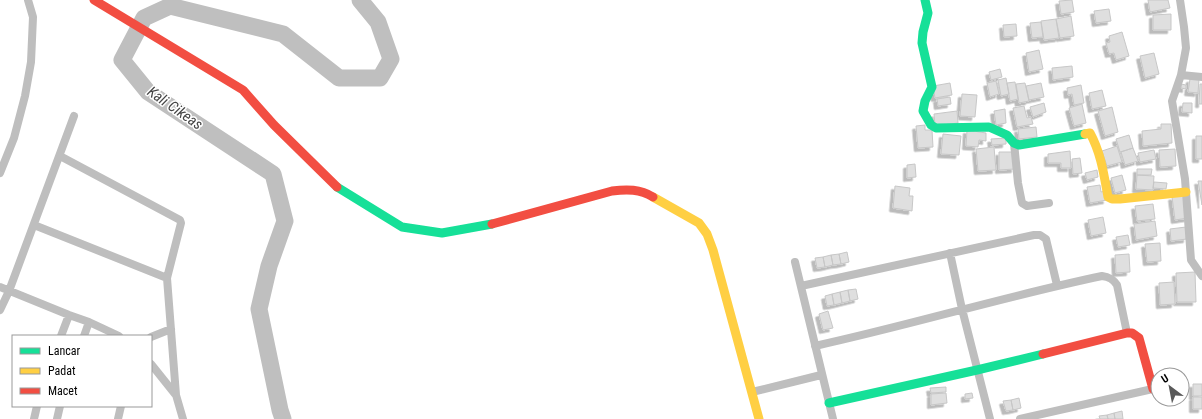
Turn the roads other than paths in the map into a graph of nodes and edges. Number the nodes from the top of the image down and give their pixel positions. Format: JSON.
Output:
{"nodes":[{"id":1,"x":28,"y":0,"type":"edge"},
{"id":2,"x":94,"y":0,"type":"edge"},
{"id":3,"x":925,"y":0,"type":"edge"},
{"id":4,"x":1180,"y":0,"type":"edge"},
{"id":5,"x":1181,"y":75,"type":"junction"},
{"id":6,"x":1202,"y":77,"type":"edge"},
{"id":7,"x":74,"y":116,"type":"dead end"},
{"id":8,"x":1014,"y":143,"type":"junction"},
{"id":9,"x":60,"y":156,"type":"junction"},
{"id":10,"x":0,"y":173,"type":"edge"},
{"id":11,"x":1186,"y":192,"type":"junction"},
{"id":12,"x":1049,"y":203,"type":"dead end"},
{"id":13,"x":34,"y":225,"type":"junction"},
{"id":14,"x":950,"y":253,"type":"junction"},
{"id":15,"x":795,"y":262,"type":"dead end"},
{"id":16,"x":1202,"y":276,"type":"edge"},
{"id":17,"x":167,"y":278,"type":"junction"},
{"id":18,"x":1057,"y":285,"type":"junction"},
{"id":19,"x":801,"y":286,"type":"junction"},
{"id":20,"x":0,"y":287,"type":"edge"},
{"id":21,"x":9,"y":291,"type":"junction"},
{"id":22,"x":962,"y":309,"type":"junction"},
{"id":23,"x":0,"y":310,"type":"edge"},
{"id":24,"x":69,"y":315,"type":"junction"},
{"id":25,"x":89,"y":322,"type":"junction"},
{"id":26,"x":171,"y":329,"type":"junction"},
{"id":27,"x":1127,"y":333,"type":"junction"},
{"id":28,"x":61,"y":335,"type":"edge"},
{"id":29,"x":84,"y":335,"type":"edge"},
{"id":30,"x":118,"y":335,"type":"edge"},
{"id":31,"x":152,"y":337,"type":"edge"},
{"id":32,"x":815,"y":346,"type":"junction"},
{"id":33,"x":152,"y":365,"type":"edge"},
{"id":34,"x":977,"y":370,"type":"junction"},
{"id":35,"x":1150,"y":373,"type":"edge"},
{"id":36,"x":821,"y":375,"type":"junction"},
{"id":37,"x":1150,"y":390,"type":"edge"},
{"id":38,"x":752,"y":392,"type":"junction"},
{"id":39,"x":176,"y":395,"type":"junction"},
{"id":40,"x":829,"y":403,"type":"junction"},
{"id":41,"x":37,"y":407,"type":"edge"},
{"id":42,"x":60,"y":407,"type":"edge"},
{"id":43,"x":121,"y":407,"type":"edge"},
{"id":44,"x":34,"y":419,"type":"edge"},
{"id":45,"x":57,"y":419,"type":"edge"},
{"id":46,"x":118,"y":419,"type":"edge"},
{"id":47,"x":183,"y":419,"type":"edge"},
{"id":48,"x":759,"y":419,"type":"edge"},
{"id":49,"x":833,"y":419,"type":"edge"},
{"id":50,"x":990,"y":419,"type":"edge"},
{"id":51,"x":1020,"y":419,"type":"edge"}],
"edges":[{"from":1,"to":10,"type":"street"},
{"from":2,"to":38,"type":"street"},
{"from":3,"to":8,"type":"street"},
{"from":4,"to":5,"type":"street"},
{"from":5,"to":6,"type":"street"},
{"from":5,"to":11,"type":"street"},
{"from":7,"to":9,"type":"street"},
{"from":8,"to":11,"type":"street"},
{"from":8,"to":12,"type":"street"},
{"from":9,"to":13,"type":"street"},
{"from":9,"to":17,"type":"street"},
{"from":11,"to":16,"type":"street"},
{"from":13,"to":17,"type":"street"},
{"from":13,"to":21,"type":"street"},
{"from":14,"to":18,"type":"street"},
{"from":14,"to":19,"type":"street"},
{"from":14,"to":22,"type":"street"},
{"from":15,"to":19,"type":"street"},
{"from":17,"to":26,"type":"street"},
{"from":18,"to":22,"type":"street"},
{"from":18,"to":27,"type":"street"},
{"from":19,"to":32,"type":"street"},
{"from":20,"to":21,"type":"street"},
{"from":21,"to":23,"type":"street"},
{"from":21,"to":24,"type":"street"},
{"from":22,"to":32,"type":"street"},
{"from":22,"to":34,"type":"street"},
{"from":24,"to":25,"type":"street"},
{"from":24,"to":28,"type":"street"},
{"from":25,"to":29,"type":"street"},
{"from":25,"to":30,"type":"street"},
{"from":26,"to":31,"type":"street"},
{"from":26,"to":39,"type":"street"},
{"from":27,"to":34,"type":"street"},
{"from":27,"to":35,"type":"street"},
{"from":32,"to":36,"type":"street"},
{"from":33,"to":39,"type":"street"},
{"from":34,"to":40,"type":"street"},
{"from":34,"to":50,"type":"street"},
{"from":36,"to":38,"type":"street"},
{"from":36,"to":40,"type":"street"},
{"from":37,"to":51,"type":"street"},
{"from":38,"to":48,"type":"street"},
{"from":39,"to":47,"type":"street"},
{"from":40,"to":49,"type":"street"},
{"from":41,"to":44,"type":"street"},
{"from":42,"to":45,"type":"street"},
{"from":43,"to":46,"type":"street"}]}
